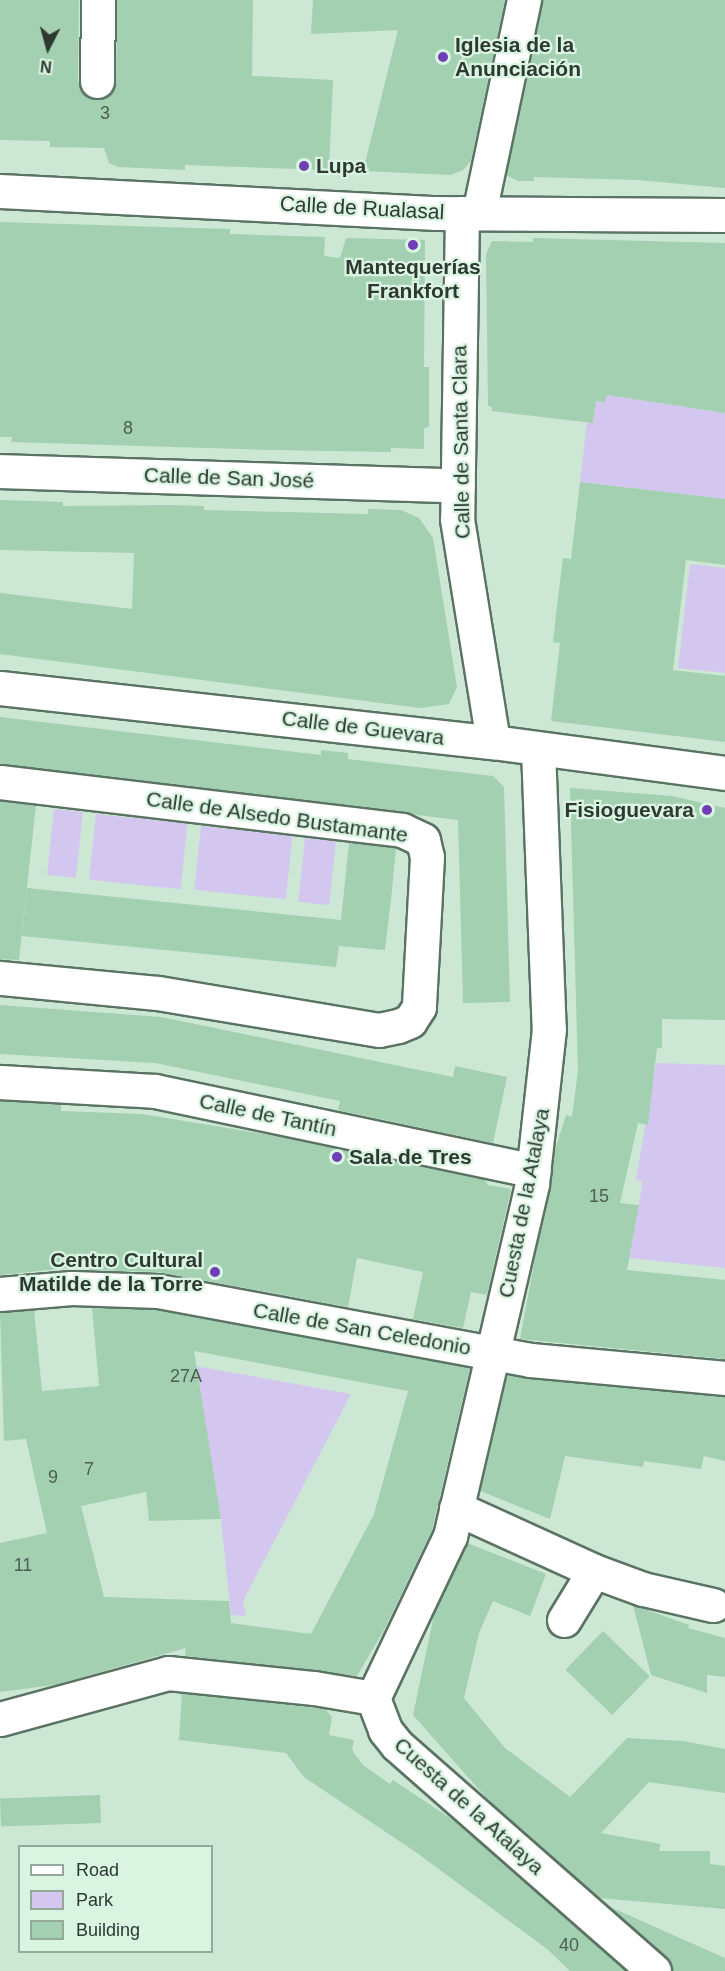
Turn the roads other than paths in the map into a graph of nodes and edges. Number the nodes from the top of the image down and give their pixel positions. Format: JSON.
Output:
{"nodes":[{"id":1,"x":98,"y":0,"type":"edge"},
{"id":2,"x":524,"y":0,"type":"edge"},
{"id":3,"x":97,"y":81,"type":"dead end"},
{"id":4,"x":0,"y":190,"type":"edge"},
{"id":5,"x":470,"y":213,"type":"junction"},
{"id":6,"x":725,"y":215,"type":"edge"},
{"id":7,"x":0,"y":471,"type":"edge"},
{"id":8,"x":458,"y":484,"type":"junction"},
{"id":9,"x":0,"y":688,"type":"edge"},
{"id":10,"x":493,"y":742,"type":"junction"},
{"id":11,"x":538,"y":749,"type":"junction"},
{"id":12,"x":725,"y":773,"type":"edge"},
{"id":13,"x":0,"y":782,"type":"edge"},
{"id":14,"x":0,"y":978,"type":"edge"},
{"id":15,"x":0,"y":1082,"type":"edge"},
{"id":16,"x":534,"y":1171,"type":"junction"},
{"id":17,"x":0,"y":1294,"type":"edge"},
{"id":18,"x":492,"y":1353,"type":"junction"},
{"id":19,"x":725,"y":1378,"type":"edge"},
{"id":20,"x":456,"y":1508,"type":"junction"},
{"id":21,"x":594,"y":1572,"type":"junction"},
{"id":22,"x":713,"y":1605,"type":"dead end"},
{"id":23,"x":564,"y":1620,"type":"dead end"},
{"id":24,"x":373,"y":1698,"type":"junction"},
{"id":25,"x":0,"y":1719,"type":"edge"},
{"id":26,"x":654,"y":1971,"type":"edge"}],
"edges":[{"from":1,"to":3,"type":"street"},
{"from":2,"to":5,"type":"street","name":"Calle de Santa Clara"},
{"from":4,"to":5,"type":"street","name":"Calle de Rualasal"},
{"from":5,"to":6,"type":"street","name":"Calle de Rualasal"},
{"from":5,"to":8,"type":"street","name":"Calle de Santa Clara"},
{"from":7,"to":8,"type":"street","name":"Calle de San José"},
{"from":8,"to":10,"type":"street","name":"Calle de Santa Clara"},
{"from":9,"to":10,"type":"street","name":"Calle de Guevara"},
{"from":10,"to":11,"type":"street","name":"Calle de Guevara"},
{"from":11,"to":12,"type":"street","name":"Calle de Guevara"},
{"from":11,"to":16,"type":"street","name":"Cuesta de la Atalaya"},
{"from":13,"to":14,"type":"street","name":"Calle de Alsedo Bustamante"},
{"from":15,"to":16,"type":"street","name":"Calle de Tantín"},
{"from":16,"to":18,"type":"street","name":"Cuesta de la Atalaya"},
{"from":17,"to":18,"type":"street","name":"Calle de San Celedonio"},
{"from":18,"to":19,"type":"street","name":"Calle de San Celedonio"},
{"from":18,"to":20,"type":"street","name":"Cuesta de la Atalaya"},
{"from":20,"to":21,"type":"street"},
{"from":20,"to":24,"type":"street","name":"Cuesta de la Atalaya"},
{"from":21,"to":22,"type":"street"},
{"from":21,"to":23,"type":"street"},
{"from":24,"to":25,"type":"street"},
{"from":24,"to":26,"type":"street","name":"Cuesta de la Atalaya"}]}
